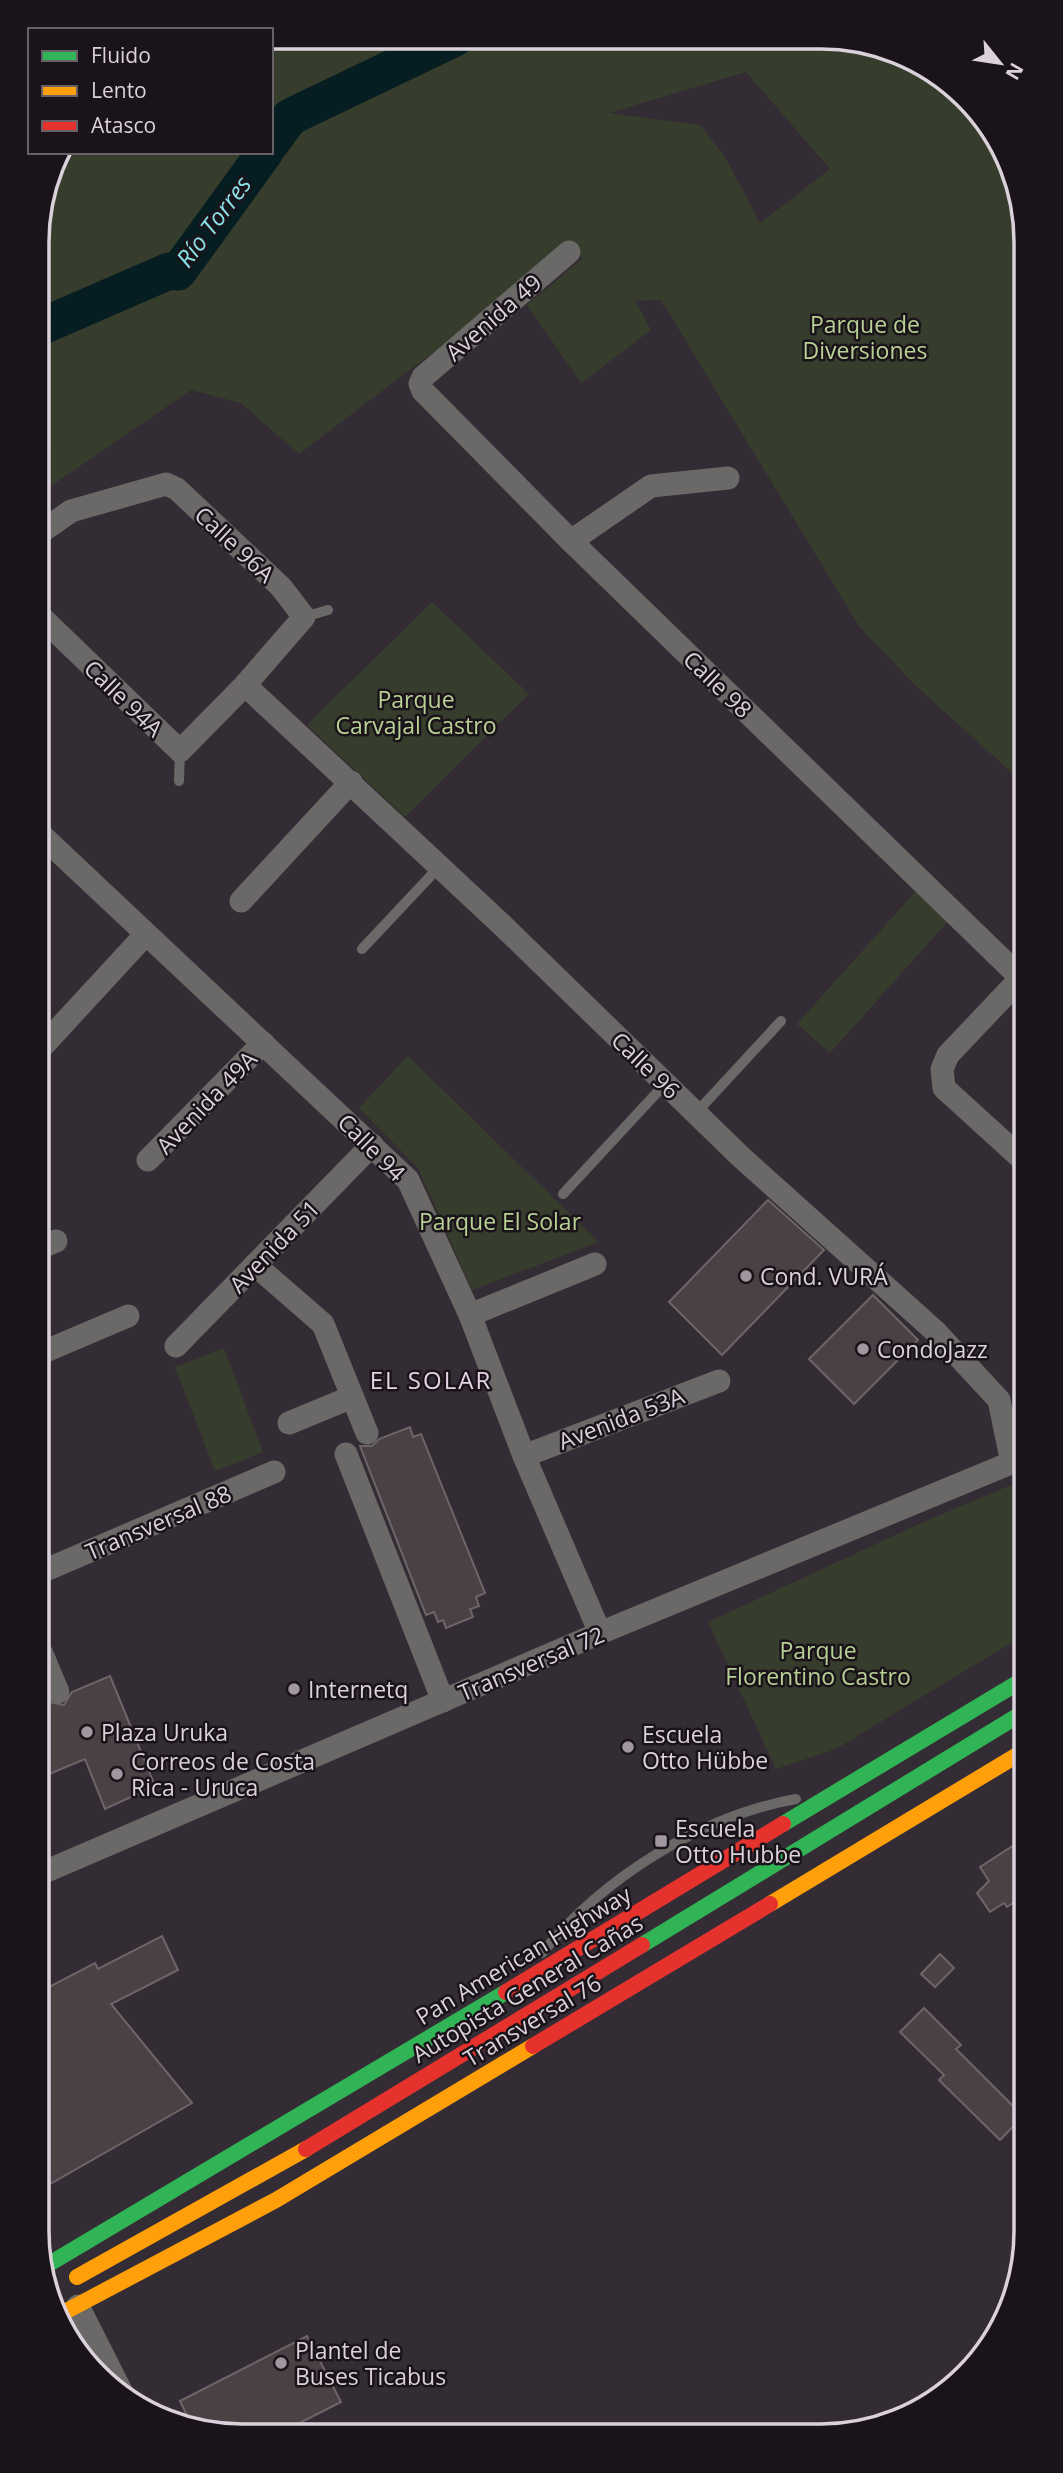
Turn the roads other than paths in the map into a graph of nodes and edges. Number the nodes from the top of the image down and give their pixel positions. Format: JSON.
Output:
{"nodes":[{"id":1,"x":569,"y":252,"type":"dead end"},
{"id":2,"x":421,"y":384,"type":"joint"},
{"id":3,"x":728,"y":478,"type":"dead end"},
{"id":4,"x":49,"y":526,"type":"edge"},
{"id":5,"x":571,"y":541,"type":"junction"},
{"id":6,"x":328,"y":610,"type":"dead end"},
{"id":7,"x":304,"y":617,"type":"junction"},
{"id":8,"x":49,"y":625,"type":"edge"},
{"id":9,"x":245,"y":685,"type":"junction"},
{"id":10,"x":180,"y":751,"type":"junction"},
{"id":11,"x":179,"y":781,"type":"dead end"},
{"id":12,"x":351,"y":782,"type":"junction"},
{"id":13,"x":49,"y":842,"type":"edge"},
{"id":14,"x":440,"y":866,"type":"junction"},
{"id":15,"x":241,"y":901,"type":"dead end"},
{"id":16,"x":146,"y":934,"type":"junction"},
{"id":17,"x":362,"y":949,"type":"dead end"},
{"id":18,"x":1014,"y":971,"type":"edge"},
{"id":19,"x":1014,"y":987,"type":"edge"},
{"id":20,"x":780,"y":1021,"type":"dead end"},
{"id":21,"x":49,"y":1039,"type":"edge"},
{"id":22,"x":263,"y":1043,"type":"junction"},
{"id":23,"x":665,"y":1083,"type":"junction"},
{"id":24,"x":696,"y":1113,"type":"junction"},
{"id":25,"x":372,"y":1145,"type":"junction"},
{"id":26,"x":1014,"y":1152,"type":"edge"},
{"id":27,"x":148,"y":1160,"type":"dead end"},
{"id":28,"x":563,"y":1194,"type":"dead end"},
{"id":29,"x":595,"y":1264,"type":"dead end"},
{"id":30,"x":255,"y":1265,"type":"junction"},
{"id":31,"x":470,"y":1315,"type":"junction"},
{"id":32,"x":128,"y":1316,"type":"dead end"},
{"id":33,"x":176,"y":1346,"type":"dead end"},
{"id":34,"x":49,"y":1349,"type":"edge"},
{"id":35,"x":719,"y":1381,"type":"dead end"},
{"id":36,"x":352,"y":1397,"type":"junction"},
{"id":37,"x":289,"y":1423,"type":"dead end"},
{"id":38,"x":367,"y":1433,"type":"dead end"},
{"id":39,"x":1014,"y":1448,"type":"edge"},
{"id":40,"x":346,"y":1454,"type":"dead end"},
{"id":41,"x":524,"y":1456,"type":"junction"},
{"id":42,"x":1014,"y":1463,"type":"edge"},
{"id":43,"x":274,"y":1472,"type":"dead end"},
{"id":44,"x":49,"y":1569,"type":"edge"},
{"id":45,"x":600,"y":1633,"type":"junction"},
{"id":46,"x":49,"y":1671,"type":"edge"},
{"id":47,"x":1014,"y":1685,"type":"edge"},
{"id":48,"x":58,"y":1692,"type":"dead end"},
{"id":49,"x":443,"y":1701,"type":"junction"},
{"id":50,"x":1014,"y":1718,"type":"edge"},
{"id":51,"x":1014,"y":1757,"type":"edge"},
{"id":52,"x":840,"y":1791,"type":"junction"},
{"id":53,"x":49,"y":1870,"type":"edge"},
{"id":54,"x":514,"y":1988,"type":"junction"},
{"id":55,"x":52,"y":2262,"type":"edge"},
{"id":56,"x":60,"y":2287,"type":"dead end"},
{"id":57,"x":67,"y":2311,"type":"edge"},
{"id":58,"x":102,"y":2363,"type":"edge"}],
"edges":[{"from":1,"to":2,"type":"street","name":"Avenida 49"},
{"from":2,"to":5,"type":"street","name":"Calle 98"},
{"from":3,"to":5,"type":"street"},
{"from":4,"to":7,"type":"street","name":"Calle 96A"},
{"from":5,"to":18,"type":"street","name":"Calle 98"},
{"from":6,"to":7,"type":"lane"},
{"from":7,"to":9,"type":"street"},
{"from":8,"to":10,"type":"street","name":"Calle 94A"},
{"from":9,"to":10,"type":"street"},
{"from":9,"to":12,"type":"street","name":"Calle 96"},
{"from":10,"to":11,"type":"lane"},
{"from":12,"to":14,"type":"street","name":"Calle 96"},
{"from":12,"to":15,"type":"street"},
{"from":13,"to":16,"type":"street","name":"Calle 94"},
{"from":14,"to":17,"type":"lane"},
{"from":14,"to":23,"type":"street","name":"Calle 96"},
{"from":16,"to":21,"type":"street"},
{"from":16,"to":22,"type":"street","name":"Calle 94"},
{"from":19,"to":26,"type":"street"},
{"from":20,"to":24,"type":"lane"},
{"from":22,"to":25,"type":"street","name":"Calle 94"},
{"from":22,"to":27,"type":"street","name":"Avenida 49A"},
{"from":23,"to":24,"type":"street","name":"Calle 96"},
{"from":23,"to":28,"type":"lane"},
{"from":24,"to":39,"type":"street","name":"Calle 96"},
{"from":25,"to":30,"type":"street","name":"Avenida 51"},
{"from":25,"to":31,"type":"street","name":"Calle 94"},
{"from":29,"to":31,"type":"street"},
{"from":30,"to":33,"type":"street","name":"Avenida 51"},
{"from":30,"to":36,"type":"street"},
{"from":31,"to":41,"type":"street","name":"Calle 94"},
{"from":32,"to":34,"type":"street"},
{"from":35,"to":41,"type":"street","name":"Avenida 53A"},
{"from":36,"to":37,"type":"street"},
{"from":36,"to":38,"type":"street"},
{"from":40,"to":49,"type":"street"},
{"from":41,"to":45,"type":"street","name":"Calle 94"},
{"from":42,"to":45,"type":"street","name":"Transversal 72"},
{"from":43,"to":44,"type":"street","name":"Transversal 88"},
{"from":45,"to":49,"type":"street","name":"Transversal 72"},
{"from":46,"to":48,"type":"street"},
{"from":47,"to":52,"type":"main road","name":"Pan American Highway"},
{"from":49,"to":53,"type":"street","name":"Transversal 72"},
{"from":50,"to":56,"type":"main road","name":"Autopista General Cañas"},
{"from":51,"to":57,"type":"main road","name":"Transversal 76"},
{"from":52,"to":54,"type":"main road","name":"Pan American Highway"},
{"from":52,"to":54,"type":"lane"},
{"from":54,"to":55,"type":"main road","name":"Pan American Highway"},
{"from":57,"to":58,"type":"street"}]}
